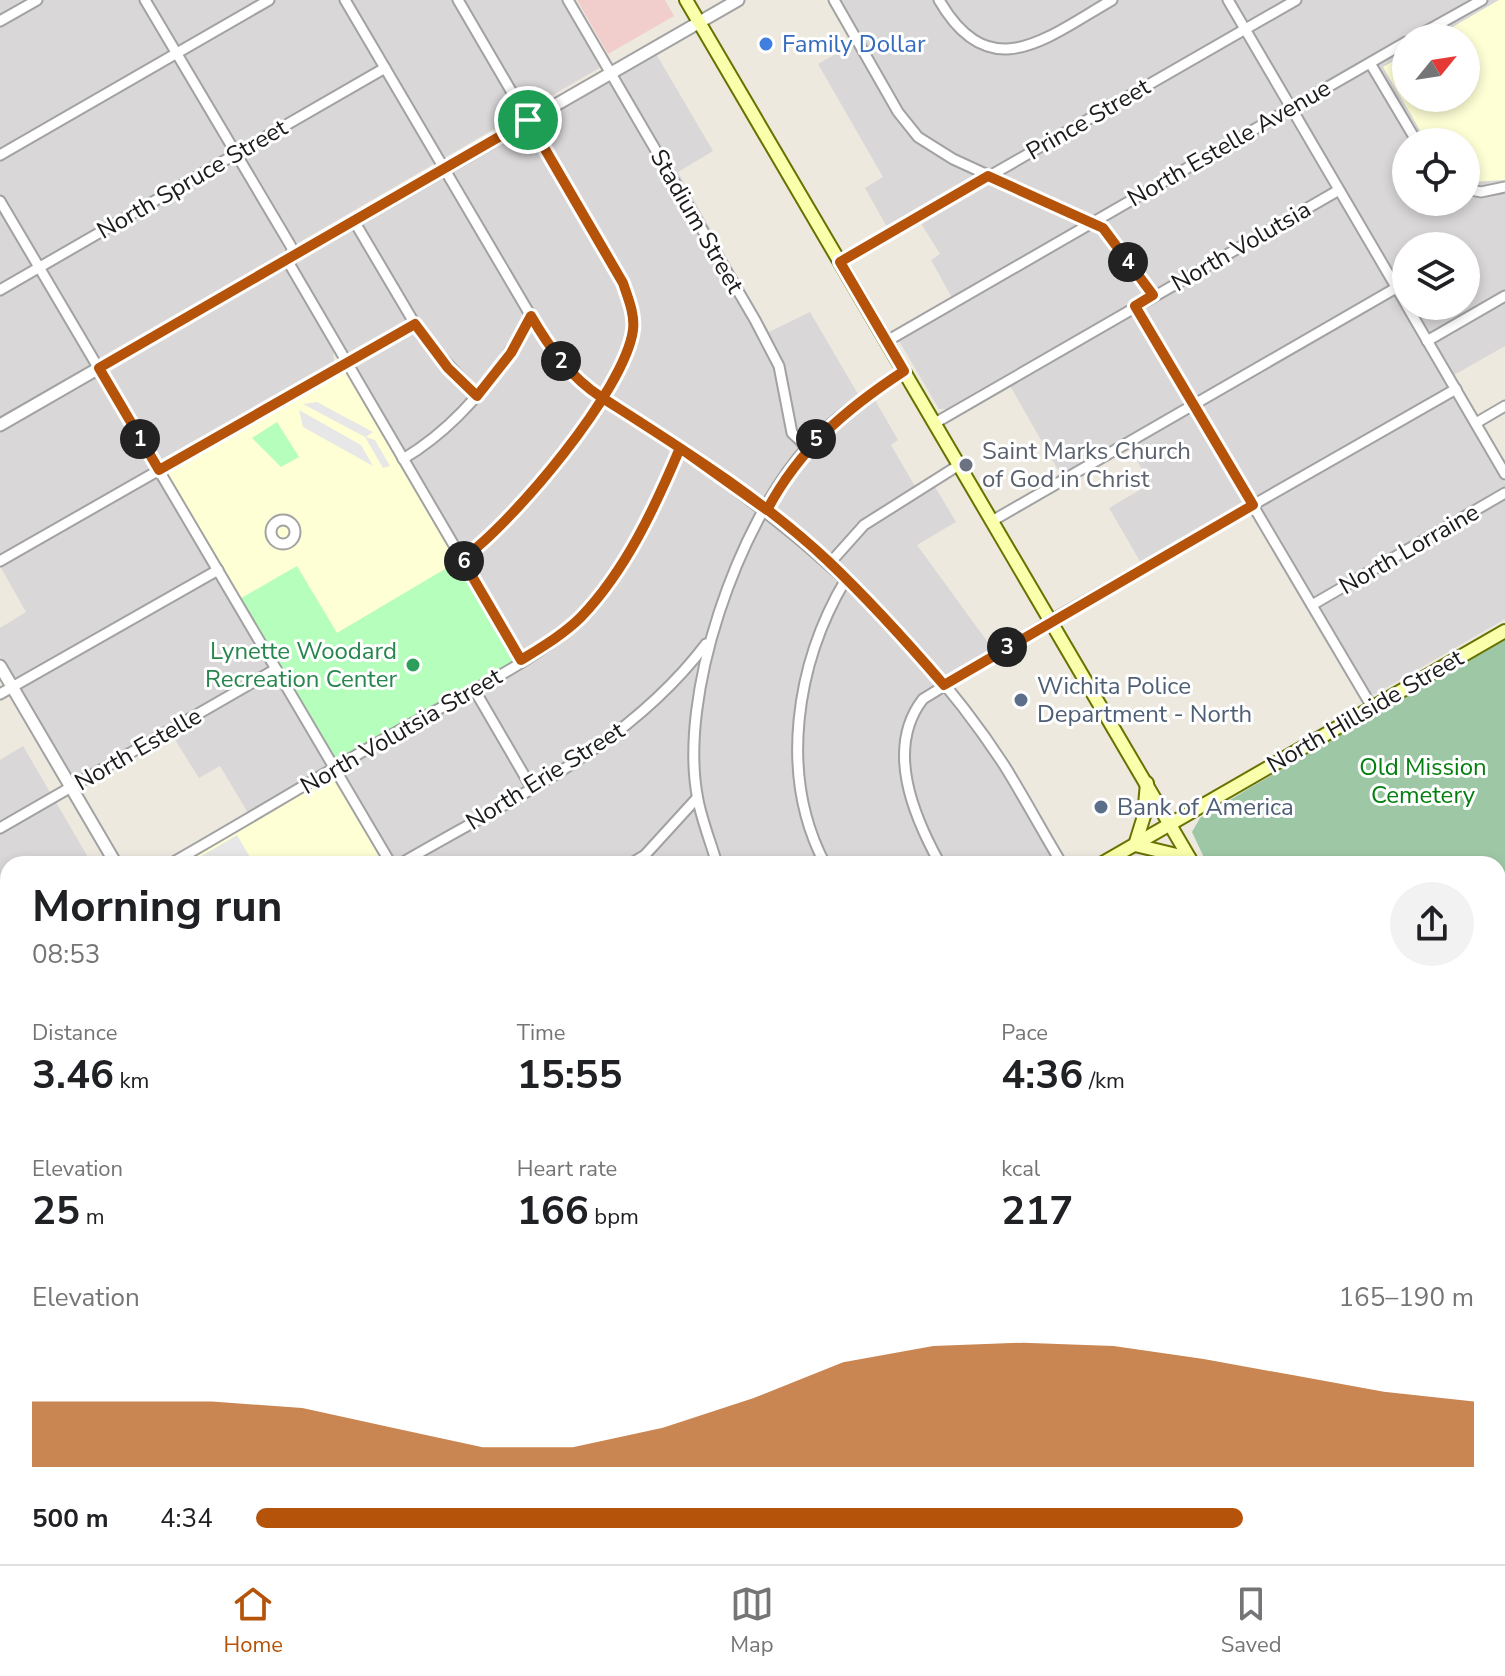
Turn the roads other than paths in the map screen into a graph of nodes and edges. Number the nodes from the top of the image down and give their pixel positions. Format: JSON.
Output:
{"nodes":[{"id":1,"x":37,"y":0,"type":"edge"},
{"id":2,"x":145,"y":0,"type":"edge"},
{"id":3,"x":269,"y":0,"type":"edge"},
{"id":4,"x":345,"y":0,"type":"edge"},
{"id":5,"x":458,"y":0,"type":"edge"},
{"id":6,"x":568,"y":0,"type":"edge"},
{"id":7,"x":686,"y":0,"type":"edge"},
{"id":8,"x":738,"y":0,"type":"edge"},
{"id":9,"x":834,"y":0,"type":"edge"},
{"id":10,"x":939,"y":0,"type":"edge"},
{"id":11,"x":1112,"y":0,"type":"edge"},
{"id":12,"x":1228,"y":0,"type":"edge"},
{"id":13,"x":1296,"y":0,"type":"edge"},
{"id":14,"x":1482,"y":0,"type":"edge"},
{"id":15,"x":0,"y":21,"type":"edge"},
{"id":16,"x":699,"y":23,"type":"junction"},
{"id":17,"x":1439,"y":24,"type":"edge"},
{"id":18,"x":1245,"y":29,"type":"junction"},
{"id":19,"x":1392,"y":50,"type":"edge"},
{"id":20,"x":176,"y":53,"type":"junction"},
{"id":21,"x":1370,"y":63,"type":"junction"},
{"id":22,"x":385,"y":68,"type":"junction"},
{"id":23,"x":611,"y":73,"type":"junction"},
{"id":24,"x":1291,"y":107,"type":"junction"},
{"id":25,"x":528,"y":120,"type":"junction"},
{"id":26,"x":1409,"y":128,"type":"edge"},
{"id":27,"x":236,"y":154,"type":"junction"},
{"id":28,"x":0,"y":155,"type":"edge"},
{"id":29,"x":444,"y":169,"type":"junction"},
{"id":30,"x":988,"y":176,"type":"junction"},
{"id":31,"x":1505,"y":187,"type":"edge"},
{"id":32,"x":1339,"y":190,"type":"junction"},
{"id":33,"x":1480,"y":192,"type":"edge"},
{"id":34,"x":0,"y":201,"type":"edge"},
{"id":35,"x":354,"y":221,"type":"junction"},
{"id":36,"x":1090,"y":223,"type":"junction"},
{"id":37,"x":291,"y":258,"type":"junction"},
{"id":38,"x":840,"y":262,"type":"junction"},
{"id":39,"x":40,"y":267,"type":"junction"},
{"id":40,"x":1392,"y":281,"type":"edge"},
{"id":41,"x":0,"y":290,"type":"edge"},
{"id":42,"x":1392,"y":290,"type":"edge"},
{"id":43,"x":1153,"y":295,"type":"junction"},
{"id":44,"x":1505,"y":296,"type":"edge"},
{"id":45,"x":1135,"y":306,"type":"junction"},
{"id":46,"x":531,"y":316,"type":"junction"},
{"id":47,"x":1415,"y":320,"type":"edge"},
{"id":48,"x":415,"y":324,"type":"junction"},
{"id":49,"x":887,"y":341,"type":"junction"},
{"id":50,"x":1427,"y":341,"type":"junction"},
{"id":51,"x":346,"y":363,"type":"junction"},
{"id":52,"x":99,"y":368,"type":"junction"},
{"id":53,"x":904,"y":371,"type":"junction"},
{"id":54,"x":1456,"y":389,"type":"junction"},
{"id":55,"x":477,"y":396,"type":"junction"},
{"id":56,"x":601,"y":397,"type":"junction"},
{"id":57,"x":1194,"y":405,"type":"junction"},
{"id":58,"x":1505,"y":406,"type":"edge"},
{"id":59,"x":935,"y":423,"type":"junction"},
{"id":60,"x":1476,"y":423,"type":"junction"},
{"id":61,"x":0,"y":425,"type":"edge"},
{"id":62,"x":807,"y":447,"type":"junction"},
{"id":63,"x":680,"y":448,"type":"junction"},
{"id":64,"x":403,"y":459,"type":"junction"},
{"id":65,"x":959,"y":465,"type":"junction"},
{"id":66,"x":159,"y":470,"type":"junction"},
{"id":67,"x":1505,"y":474,"type":"edge"},
{"id":68,"x":1505,"y":493,"type":"edge"},
{"id":69,"x":1253,"y":505,"type":"junction"},
{"id":70,"x":767,"y":510,"type":"junction"},
{"id":71,"x":992,"y":521,"type":"junction"},
{"id":72,"x":462,"y":559,"type":"junction"},
{"id":73,"x":0,"y":561,"type":"edge"},
{"id":74,"x":830,"y":563,"type":"junction"},
{"id":75,"x":218,"y":570,"type":"junction"},
{"id":76,"x":846,"y":579,"type":"junction"},
{"id":77,"x":1312,"y":605,"type":"junction"},
{"id":78,"x":1050,"y":621,"type":"junction"},
{"id":79,"x":1505,"y":631,"type":"edge"},
{"id":80,"x":710,"y":638,"type":"junction"},
{"id":81,"x":521,"y":660,"type":"junction"},
{"id":82,"x":0,"y":666,"type":"edge"},
{"id":83,"x":276,"y":669,"type":"junction"},
{"id":84,"x":944,"y":685,"type":"junction"},
{"id":85,"x":13,"y":687,"type":"junction"},
{"id":86,"x":474,"y":689,"type":"junction"},
{"id":87,"x":0,"y":694,"type":"edge"},
{"id":88,"x":1372,"y":707,"type":"junction"},
{"id":89,"x":335,"y":769,"type":"junction"},
{"id":90,"x":1147,"y":783,"type":"junction"},
{"id":91,"x":71,"y":787,"type":"junction"},
{"id":92,"x":531,"y":787,"type":"junction"},
{"id":93,"x":697,"y":798,"type":"junction"},
{"id":94,"x":1170,"y":824,"type":"junction"},
{"id":95,"x":0,"y":828,"type":"edge"},
{"id":96,"x":1135,"y":845,"type":"junction"},
{"id":97,"x":111,"y":856,"type":"edge"},
{"id":98,"x":184,"y":856,"type":"edge"},
{"id":99,"x":386,"y":856,"type":"edge"},
{"id":100,"x":414,"y":856,"type":"edge"},
{"id":101,"x":643,"y":856,"type":"edge"},
{"id":102,"x":715,"y":856,"type":"edge"},
{"id":103,"x":821,"y":856,"type":"edge"},
{"id":104,"x":935,"y":856,"type":"edge"},
{"id":105,"x":1057,"y":856,"type":"edge"},
{"id":106,"x":1115,"y":856,"type":"edge"},
{"id":107,"x":1174,"y":856,"type":"edge"},
{"id":108,"x":1188,"y":856,"type":"edge"}],
"edges":[{"from":1,"to":15,"type":"street"},
{"from":2,"to":20,"type":"street"},
{"from":3,"to":20,"type":"street"},
{"from":4,"to":22,"type":"street"},
{"from":5,"to":25,"type":"street"},
{"from":6,"to":23,"type":"street","name":"Stadium Street"},
{"from":7,"to":16,"type":"main road"},
{"from":8,"to":16,"type":"street"},
{"from":9,"to":30,"type":"street"},
{"from":10,"to":11,"type":"street"},
{"from":12,"to":18,"type":"street"},
{"from":13,"to":18,"type":"street","name":"Prince Street"},
{"from":14,"to":17,"type":"street"},
{"from":16,"to":23,"type":"street"},
{"from":16,"to":38,"type":"main road"},
{"from":18,"to":24,"type":"street"},
{"from":18,"to":30,"type":"street","name":"Prince Street"},
{"from":19,"to":21,"type":"street","name":"North Estelle Avenue"},
{"from":20,"to":27,"type":"street"},
{"from":20,"to":28,"type":"street"},
{"from":21,"to":24,"type":"street","name":"North Estelle Avenue"},
{"from":21,"to":26,"type":"street"},
{"from":22,"to":27,"type":"street","name":"North Spruce Street"},
{"from":22,"to":29,"type":"street"},
{"from":23,"to":25,"type":"street"},
{"from":23,"to":62,"type":"street","name":"Stadium Street"},
{"from":24,"to":32,"type":"street"},
{"from":24,"to":36,"type":"street","name":"North Estelle Avenue"},
{"from":25,"to":29,"type":"street"},
{"from":25,"to":56,"type":"street"},
{"from":27,"to":37,"type":"street"},
{"from":27,"to":39,"type":"street","name":"North Spruce Street"},
{"from":29,"to":35,"type":"street"},
{"from":29,"to":46,"type":"street"},
{"from":30,"to":36,"type":"street"},
{"from":30,"to":38,"type":"street","name":"Prince Street"},
{"from":31,"to":33,"type":"street"},
{"from":32,"to":40,"type":"street"},
{"from":32,"to":43,"type":"street","name":"North Volutsia"},
{"from":34,"to":39,"type":"street"},
{"from":35,"to":37,"type":"street"},
{"from":35,"to":48,"type":"street"},
{"from":36,"to":43,"type":"street"},
{"from":36,"to":49,"type":"street","name":"North Estelle Avenue"},
{"from":37,"to":51,"type":"street"},
{"from":37,"to":52,"type":"street"},
{"from":38,"to":49,"type":"main road"},
{"from":39,"to":41,"type":"street","name":"North Spruce Street"},
{"from":39,"to":52,"type":"street"},
{"from":42,"to":57,"type":"street"},
{"from":43,"to":45,"type":"street","name":"North Volutsia"},
{"from":44,"to":50,"type":"street"},
{"from":45,"to":57,"type":"street"},
{"from":45,"to":59,"type":"street","name":"North Volutsia"},
{"from":46,"to":55,"type":"street"},
{"from":46,"to":56,"type":"street"},
{"from":47,"to":50,"type":"street"},
{"from":48,"to":51,"type":"street"},
{"from":48,"to":55,"type":"street"},
{"from":49,"to":53,"type":"main road"},
{"from":50,"to":54,"type":"street"},
{"from":51,"to":64,"type":"street"},
{"from":51,"to":66,"type":"street"},
{"from":52,"to":61,"type":"street"},
{"from":52,"to":66,"type":"street"},
{"from":53,"to":59,"type":"main road"},
{"from":53,"to":62,"type":"street"},
{"from":54,"to":60,"type":"street"},
{"from":54,"to":69,"type":"street"},
{"from":55,"to":64,"type":"street"},
{"from":56,"to":63,"type":"street"},
{"from":56,"to":72,"type":"street"},
{"from":57,"to":69,"type":"street"},
{"from":57,"to":71,"type":"street"},
{"from":58,"to":60,"type":"street"},
{"from":59,"to":65,"type":"main road"},
{"from":60,"to":67,"type":"street"},
{"from":62,"to":70,"type":"street"},
{"from":63,"to":70,"type":"street"},
{"from":63,"to":81,"type":"street","name":"North Volutsia Street"},
{"from":64,"to":72,"type":"street"},
{"from":65,"to":71,"type":"main road"},
{"from":65,"to":74,"type":"street"},
{"from":66,"to":73,"type":"street"},
{"from":66,"to":75,"type":"street"},
{"from":68,"to":77,"type":"street","name":"North Lorraine"},
{"from":69,"to":77,"type":"street"},
{"from":69,"to":78,"type":"street"},
{"from":70,"to":74,"type":"street"},
{"from":70,"to":80,"type":"street"},
{"from":71,"to":78,"type":"main road"},
{"from":72,"to":81,"type":"street"},
{"from":74,"to":76,"type":"street"},
{"from":75,"to":83,"type":"street"},
{"from":75,"to":85,"type":"street"},
{"from":76,"to":84,"type":"street"},
{"from":76,"to":103,"type":"street"},
{"from":77,"to":88,"type":"street"},
{"from":78,"to":84,"type":"street"},
{"from":78,"to":90,"type":"main road"},
{"from":79,"to":88,"type":"main road","name":"North Hillside Street"},
{"from":80,"to":92,"type":"street","name":"North Erie Street"},
{"from":80,"to":93,"type":"street"},
{"from":81,"to":86,"type":"street","name":"North Volutsia Street"},
{"from":82,"to":85,"type":"street"},
{"from":83,"to":89,"type":"street"},
{"from":83,"to":91,"type":"street","name":"North Estelle"},
{"from":84,"to":104,"type":"street"},
{"from":84,"to":105,"type":"street"},
{"from":85,"to":87,"type":"street"},
{"from":85,"to":91,"type":"street"},
{"from":86,"to":89,"type":"street","name":"North Volutsia Street"},
{"from":86,"to":92,"type":"street"},
{"from":88,"to":94,"type":"main road","name":"North Hillside Street"},
{"from":89,"to":98,"type":"street","name":"North Volutsia Street"},
{"from":89,"to":99,"type":"street"},
{"from":90,"to":94,"type":"main road"},
{"from":90,"to":96,"type":"main road"},
{"from":91,"to":95,"type":"street","name":"North Estelle"},
{"from":91,"to":97,"type":"street"},
{"from":92,"to":100,"type":"street","name":"North Erie Street"},
{"from":93,"to":101,"type":"street"},
{"from":93,"to":102,"type":"street"},
{"from":94,"to":96,"type":"main road","name":"North Hillside Street"},
{"from":94,"to":108,"type":"main road"},
{"from":96,"to":106,"type":"main road","name":"North Hillside Street"},
{"from":96,"to":107,"type":"main road"}]}
